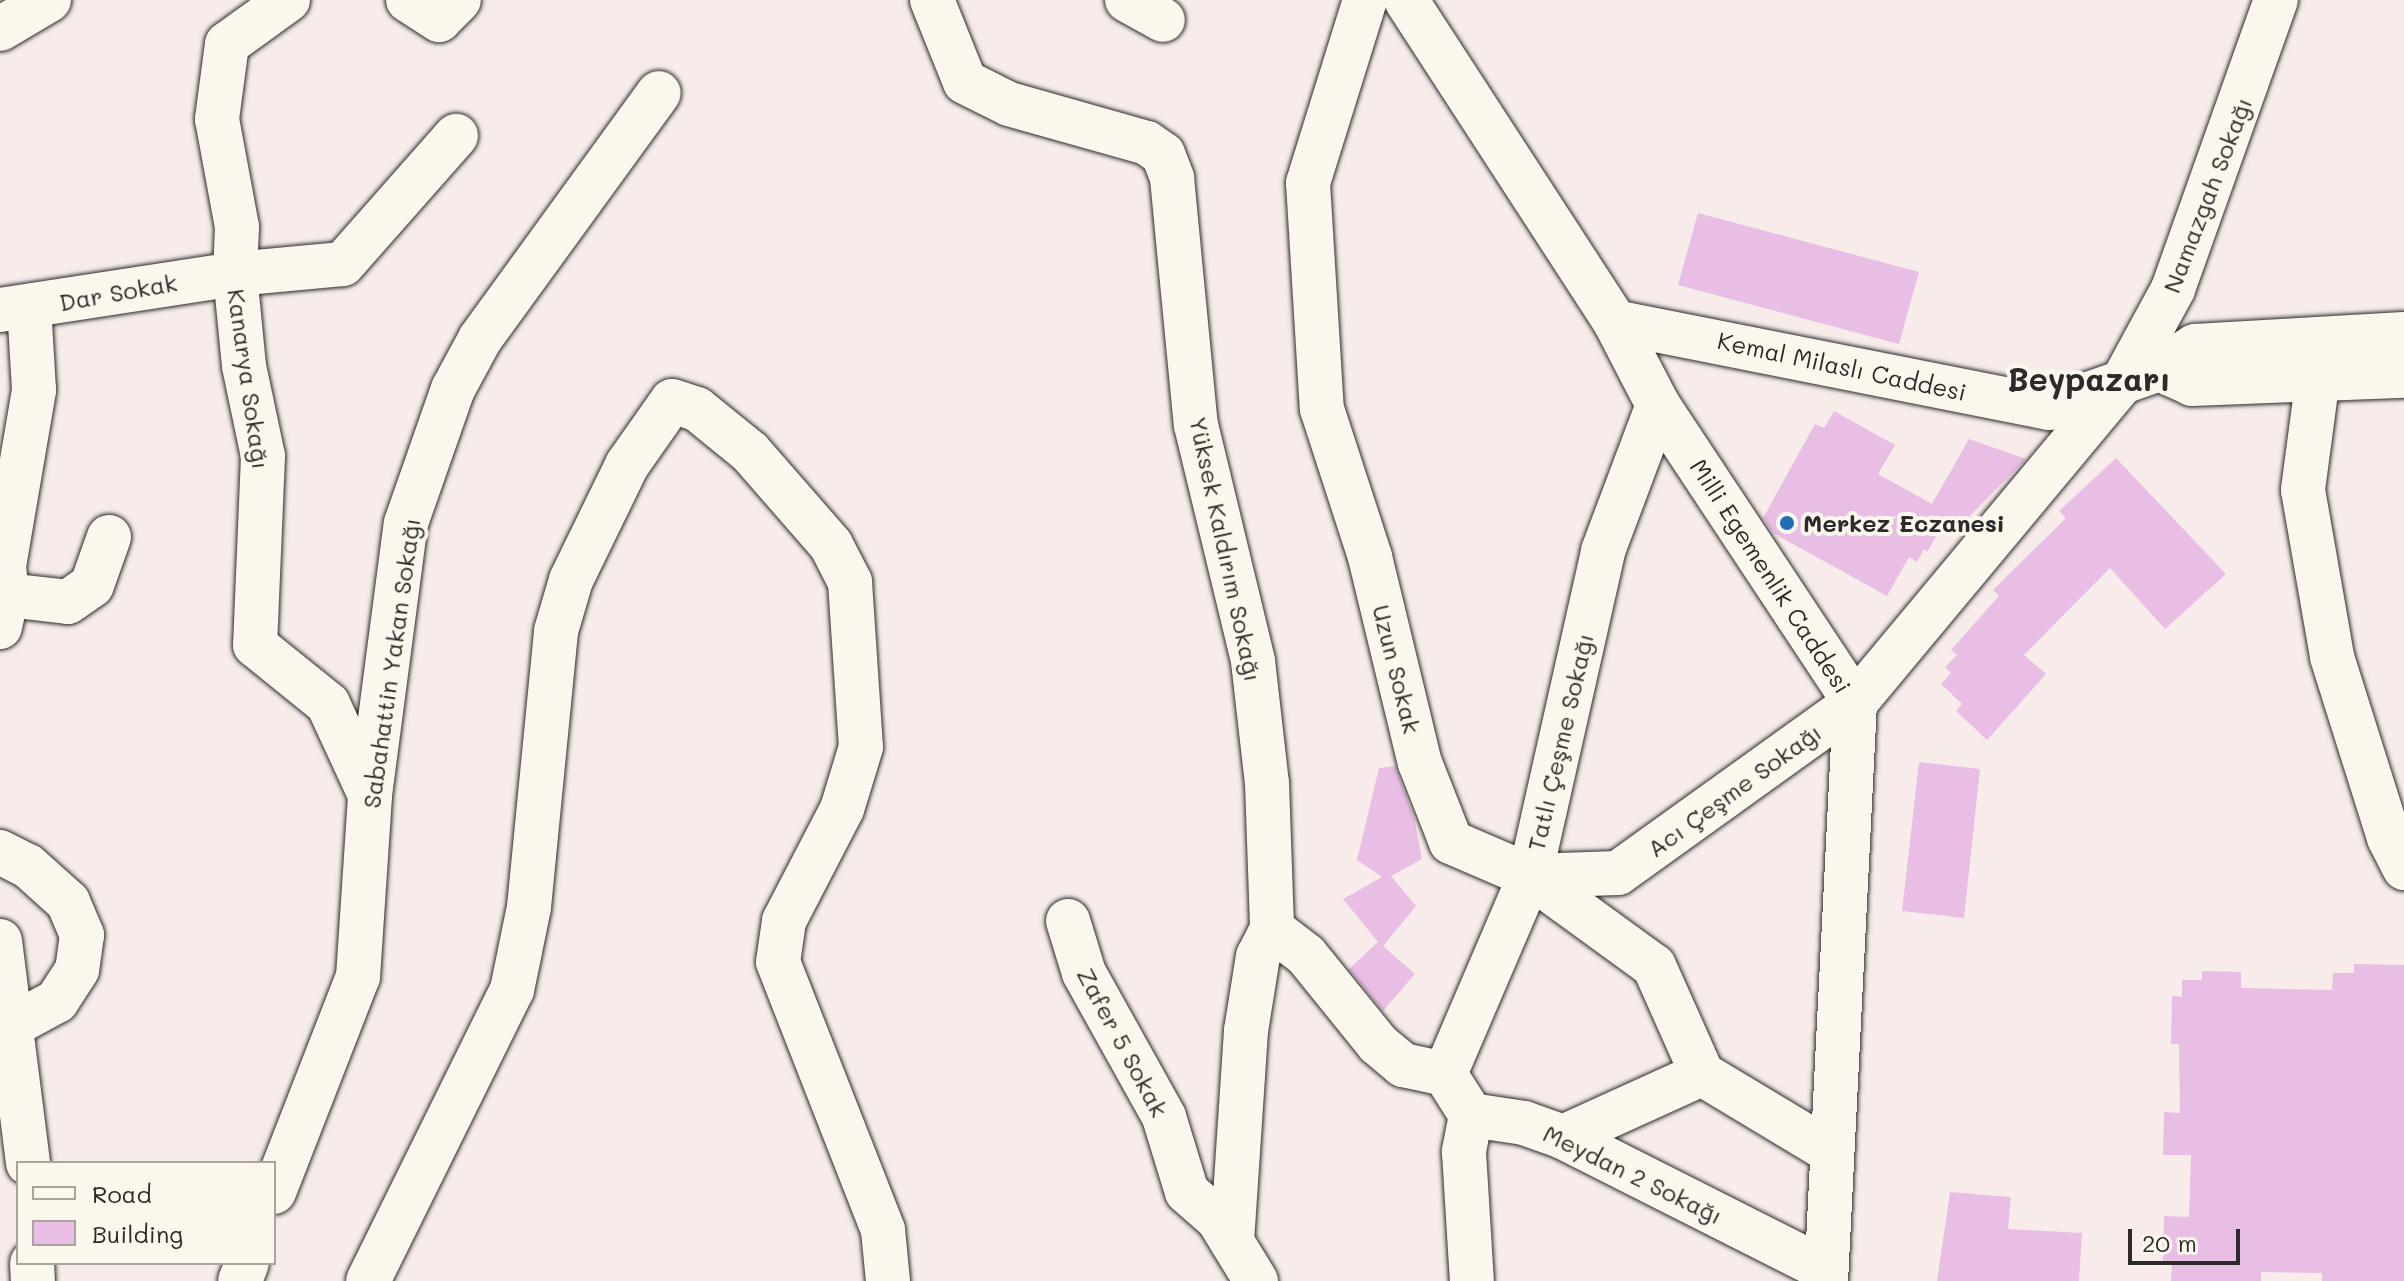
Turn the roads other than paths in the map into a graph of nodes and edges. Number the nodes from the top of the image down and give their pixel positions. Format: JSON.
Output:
{"nodes":[{"id":1,"x":49,"y":0,"type":"edge"},
{"id":2,"x":288,"y":0,"type":"edge"},
{"id":3,"x":932,"y":0,"type":"edge"},
{"id":4,"x":1365,"y":0,"type":"edge"},
{"id":5,"x":1406,"y":0,"type":"edge"},
{"id":6,"x":2276,"y":0,"type":"edge"},
{"id":7,"x":0,"y":29,"type":"edge"},
{"id":8,"x":659,"y":93,"type":"dead end"},
{"id":9,"x":456,"y":136,"type":"dead end"},
{"id":10,"x":235,"y":274,"type":"junction"},
{"id":11,"x":14,"y":308,"type":"edge"},
{"id":12,"x":1615,"y":322,"type":"junction"},
{"id":13,"x":2404,"y":334,"type":"edge"},
{"id":14,"x":2141,"y":376,"type":"junction"},
{"id":15,"x":2404,"y":376,"type":"edge"},
{"id":16,"x":2318,"y":377,"type":"junction"},
{"id":17,"x":1658,"y":405,"type":"junction"},
{"id":18,"x":109,"y":537,"type":"dead end"},
{"id":19,"x":3,"y":588,"type":"edge"},
{"id":20,"x":1855,"y":703,"type":"junction"},
{"id":21,"x":370,"y":795,"type":"junction"},
{"id":22,"x":0,"y":852,"type":"edge"},
{"id":23,"x":2404,"y":868,"type":"edge"},
{"id":24,"x":1530,"y":876,"type":"junction"},
{"id":25,"x":1068,"y":921,"type":"dead end"},
{"id":26,"x":1272,"y":929,"type":"junction"},
{"id":27,"x":0,"y":941,"type":"edge"},
{"id":28,"x":9,"y":1027,"type":"junction"},
{"id":29,"x":1445,"y":1074,"type":"junction"},
{"id":30,"x":1702,"y":1074,"type":"junction"},
{"id":31,"x":1471,"y":1115,"type":"junction"},
{"id":32,"x":1563,"y":1137,"type":"junction"},
{"id":33,"x":1830,"y":1151,"type":"junction"},
{"id":34,"x":28,"y":1161,"type":"edge"},
{"id":35,"x":276,"y":1187,"type":"edge"},
{"id":36,"x":1232,"y":1242,"type":"junction"},
{"id":37,"x":1826,"y":1276,"type":"edge"},
{"id":38,"x":368,"y":1281,"type":"edge"},
{"id":39,"x":888,"y":1281,"type":"edge"},
{"id":40,"x":1256,"y":1281,"type":"edge"},
{"id":41,"x":1472,"y":1281,"type":"edge"}],
"edges":[{"from":1,"to":7,"type":"street"},
{"from":2,"to":10,"type":"street","name":"Kanarya Sokağı"},
{"from":3,"to":26,"type":"street","name":"Yüksek Kaldırım Sokağı"},
{"from":4,"to":24,"type":"street","name":"Uzun Sokak"},
{"from":5,"to":12,"type":"street","name":"Milli Egemenlik Caddesi"},
{"from":6,"to":14,"type":"street","name":"Namazgah Sokağı"},
{"from":8,"to":21,"type":"street","name":"Sabahattin Yakan Sokağı"},
{"from":9,"to":10,"type":"street","name":"Dar Sokak"},
{"from":10,"to":11,"type":"street","name":"Dar Sokak"},
{"from":10,"to":21,"type":"street","name":"Kanarya Sokağı"},
{"from":11,"to":19,"type":"street"},
{"from":12,"to":14,"type":"street","name":"Kemal Milaslı Caddesi"},
{"from":12,"to":17,"type":"street","name":"Milli Egemenlik Caddesi"},
{"from":13,"to":14,"type":"street","name":"Kemal Milaslı Caddesi"},
{"from":14,"to":16,"type":"street"},
{"from":14,"to":20,"type":"street","name":"Acı Çeşme Sokağı"},
{"from":15,"to":16,"type":"street"},
{"from":16,"to":23,"type":"street"},
{"from":17,"to":20,"type":"street","name":"Milli Egemenlik Caddesi"},
{"from":17,"to":24,"type":"street","name":"Tatlı Çeşme Sokağı"},
{"from":18,"to":19,"type":"street"},
{"from":20,"to":24,"type":"street","name":"Acı Çeşme Sokağı"},
{"from":20,"to":33,"type":"street","name":"Milli Egemenlik Caddesi"},
{"from":21,"to":35,"type":"street","name":"Sabahattin Yakan Sokağı"},
{"from":22,"to":28,"type":"street"},
{"from":24,"to":29,"type":"street","name":"Tatlı Çeşme Sokağı"},
{"from":24,"to":30,"type":"street","name":"Uzun Sokak"},
{"from":25,"to":36,"type":"street","name":"Zafer 5 Sokak"},
{"from":26,"to":29,"type":"street"},
{"from":26,"to":36,"type":"street","name":"Yüksek Kaldırım Sokağı"},
{"from":27,"to":28,"type":"street"},
{"from":28,"to":34,"type":"street"},
{"from":29,"to":31,"type":"street"},
{"from":30,"to":32,"type":"street"},
{"from":30,"to":33,"type":"street"},
{"from":31,"to":32,"type":"street","name":"Meydan 2 Sokağı"},
{"from":31,"to":41,"type":"street"},
{"from":32,"to":37,"type":"street","name":"Meydan 2 Sokağı"},
{"from":33,"to":37,"type":"street","name":"Milli Egemenlik Caddesi"},
{"from":36,"to":40,"type":"street","name":"Zafer 5 Sokak"},
{"from":38,"to":39,"type":"street"}]}
